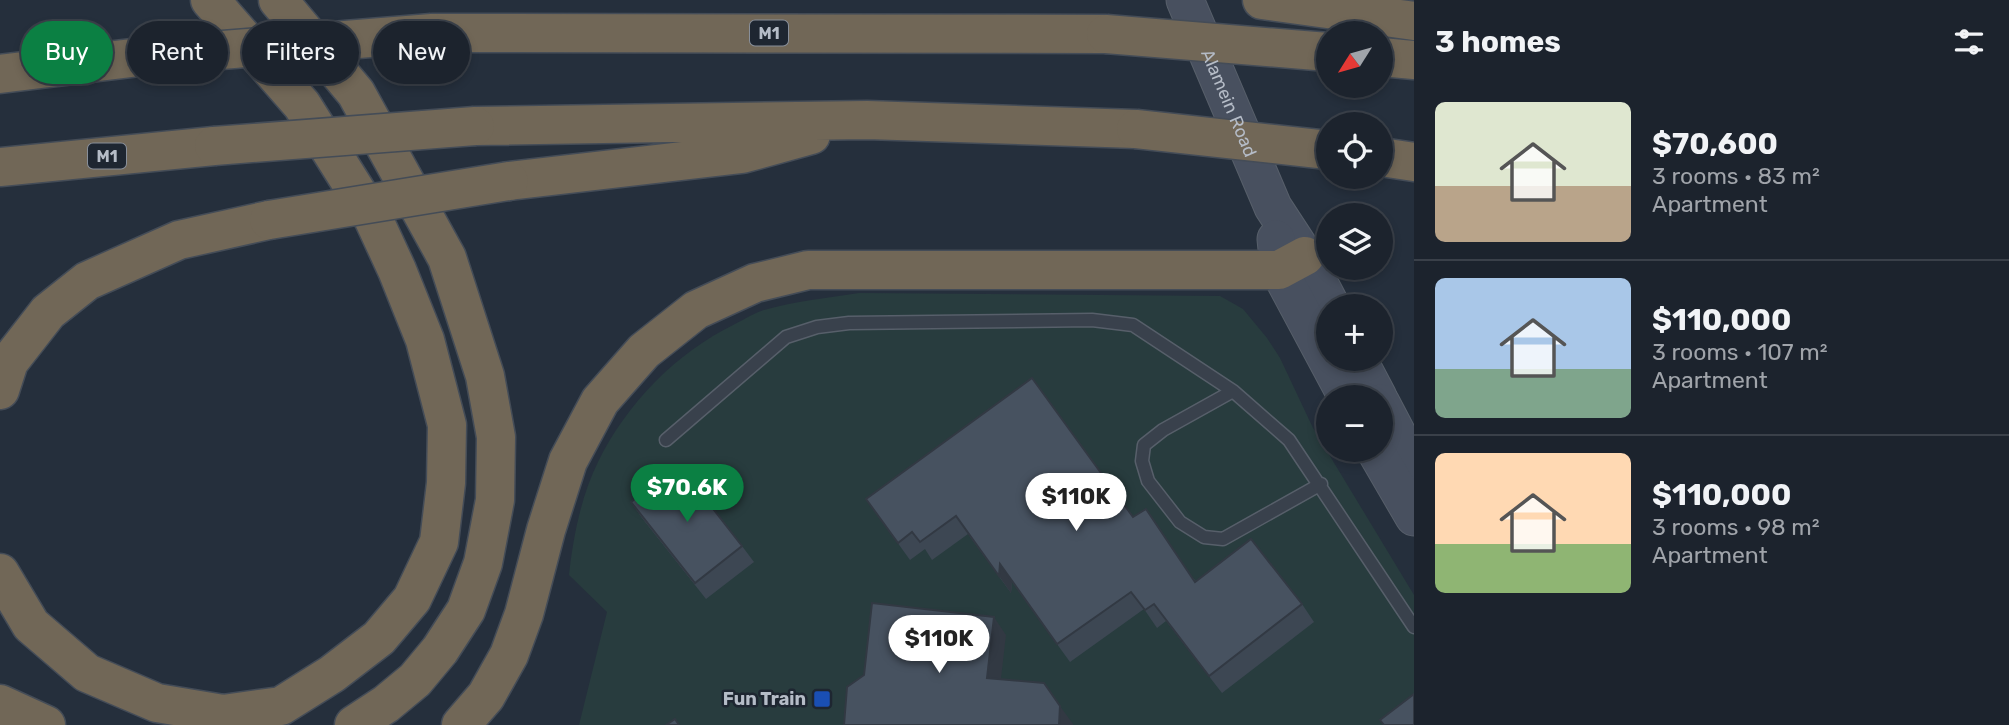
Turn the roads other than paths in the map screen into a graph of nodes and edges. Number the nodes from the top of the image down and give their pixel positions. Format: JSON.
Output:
{"nodes":[{"id":1,"x":210,"y":0,"type":"edge"},
{"id":2,"x":278,"y":0,"type":"edge"},
{"id":3,"x":1185,"y":0,"type":"edge"},
{"id":4,"x":1278,"y":1,"type":"edge"},
{"id":5,"x":1414,"y":21,"type":"edge"},
{"id":6,"x":1316,"y":51,"type":"edge"},
{"id":7,"x":1393,"y":58,"type":"edge"},
{"id":8,"x":1414,"y":60,"type":"edge"},
{"id":9,"x":0,"y":75,"type":"edge"},
{"id":10,"x":867,"y":120,"type":"junction"},
{"id":11,"x":1316,"y":149,"type":"edge"},
{"id":12,"x":1393,"y":159,"type":"edge"},
{"id":13,"x":1414,"y":162,"type":"edge"},
{"id":14,"x":0,"y":167,"type":"edge"},
{"id":15,"x":1292,"y":263,"type":"junction"},
{"id":16,"x":1320,"y":294,"type":"edge"},
{"id":17,"x":1342,"y":385,"type":"edge"},
{"id":18,"x":0,"y":390,"type":"edge"},
{"id":19,"x":1233,"y":391,"type":"junction"},
{"id":20,"x":1393,"y":426,"type":"edge"},
{"id":21,"x":666,"y":440,"type":"dead end"},
{"id":22,"x":1383,"y":462,"type":"edge"},
{"id":23,"x":1414,"y":466,"type":"edge"},
{"id":24,"x":1321,"y":484,"type":"junction"},
{"id":25,"x":1414,"y":517,"type":"edge"},
{"id":26,"x":0,"y":573,"type":"edge"},
{"id":27,"x":1414,"y":626,"type":"edge"},
{"id":28,"x":0,"y":704,"type":"edge"},
{"id":29,"x":46,"y":725,"type":"edge"},
{"id":30,"x":354,"y":725,"type":"edge"},
{"id":31,"x":461,"y":725,"type":"edge"}],
"edges":[{"from":1,"to":26,"type":"highway"},
{"from":2,"to":30,"type":"highway"},
{"from":3,"to":15,"type":"main road","name":"Alamein Road"},
{"from":4,"to":5,"type":"highway"},
{"from":6,"to":9,"type":"highway","number":"M1","bridge":true},
{"from":7,"to":8,"type":"highway"},
{"from":10,"to":11,"type":"highway","number":"M1","bridge":true},
{"from":10,"to":14,"type":"highway","number":"M1","bridge":true},
{"from":10,"to":18,"type":"highway","bridge":true},
{"from":12,"to":13,"type":"highway"},
{"from":15,"to":16,"type":"main road"},
{"from":15,"to":17,"type":"main road"},
{"from":15,"to":31,"type":"highway"},
{"from":19,"to":21,"type":"lane"},
{"from":19,"to":24,"type":"lane"},
{"from":19,"to":24,"type":"lane"},
{"from":20,"to":23,"type":"main road"},
{"from":22,"to":25,"type":"main road"},
{"from":24,"to":27,"type":"lane"},
{"from":28,"to":29,"type":"highway"}]}
